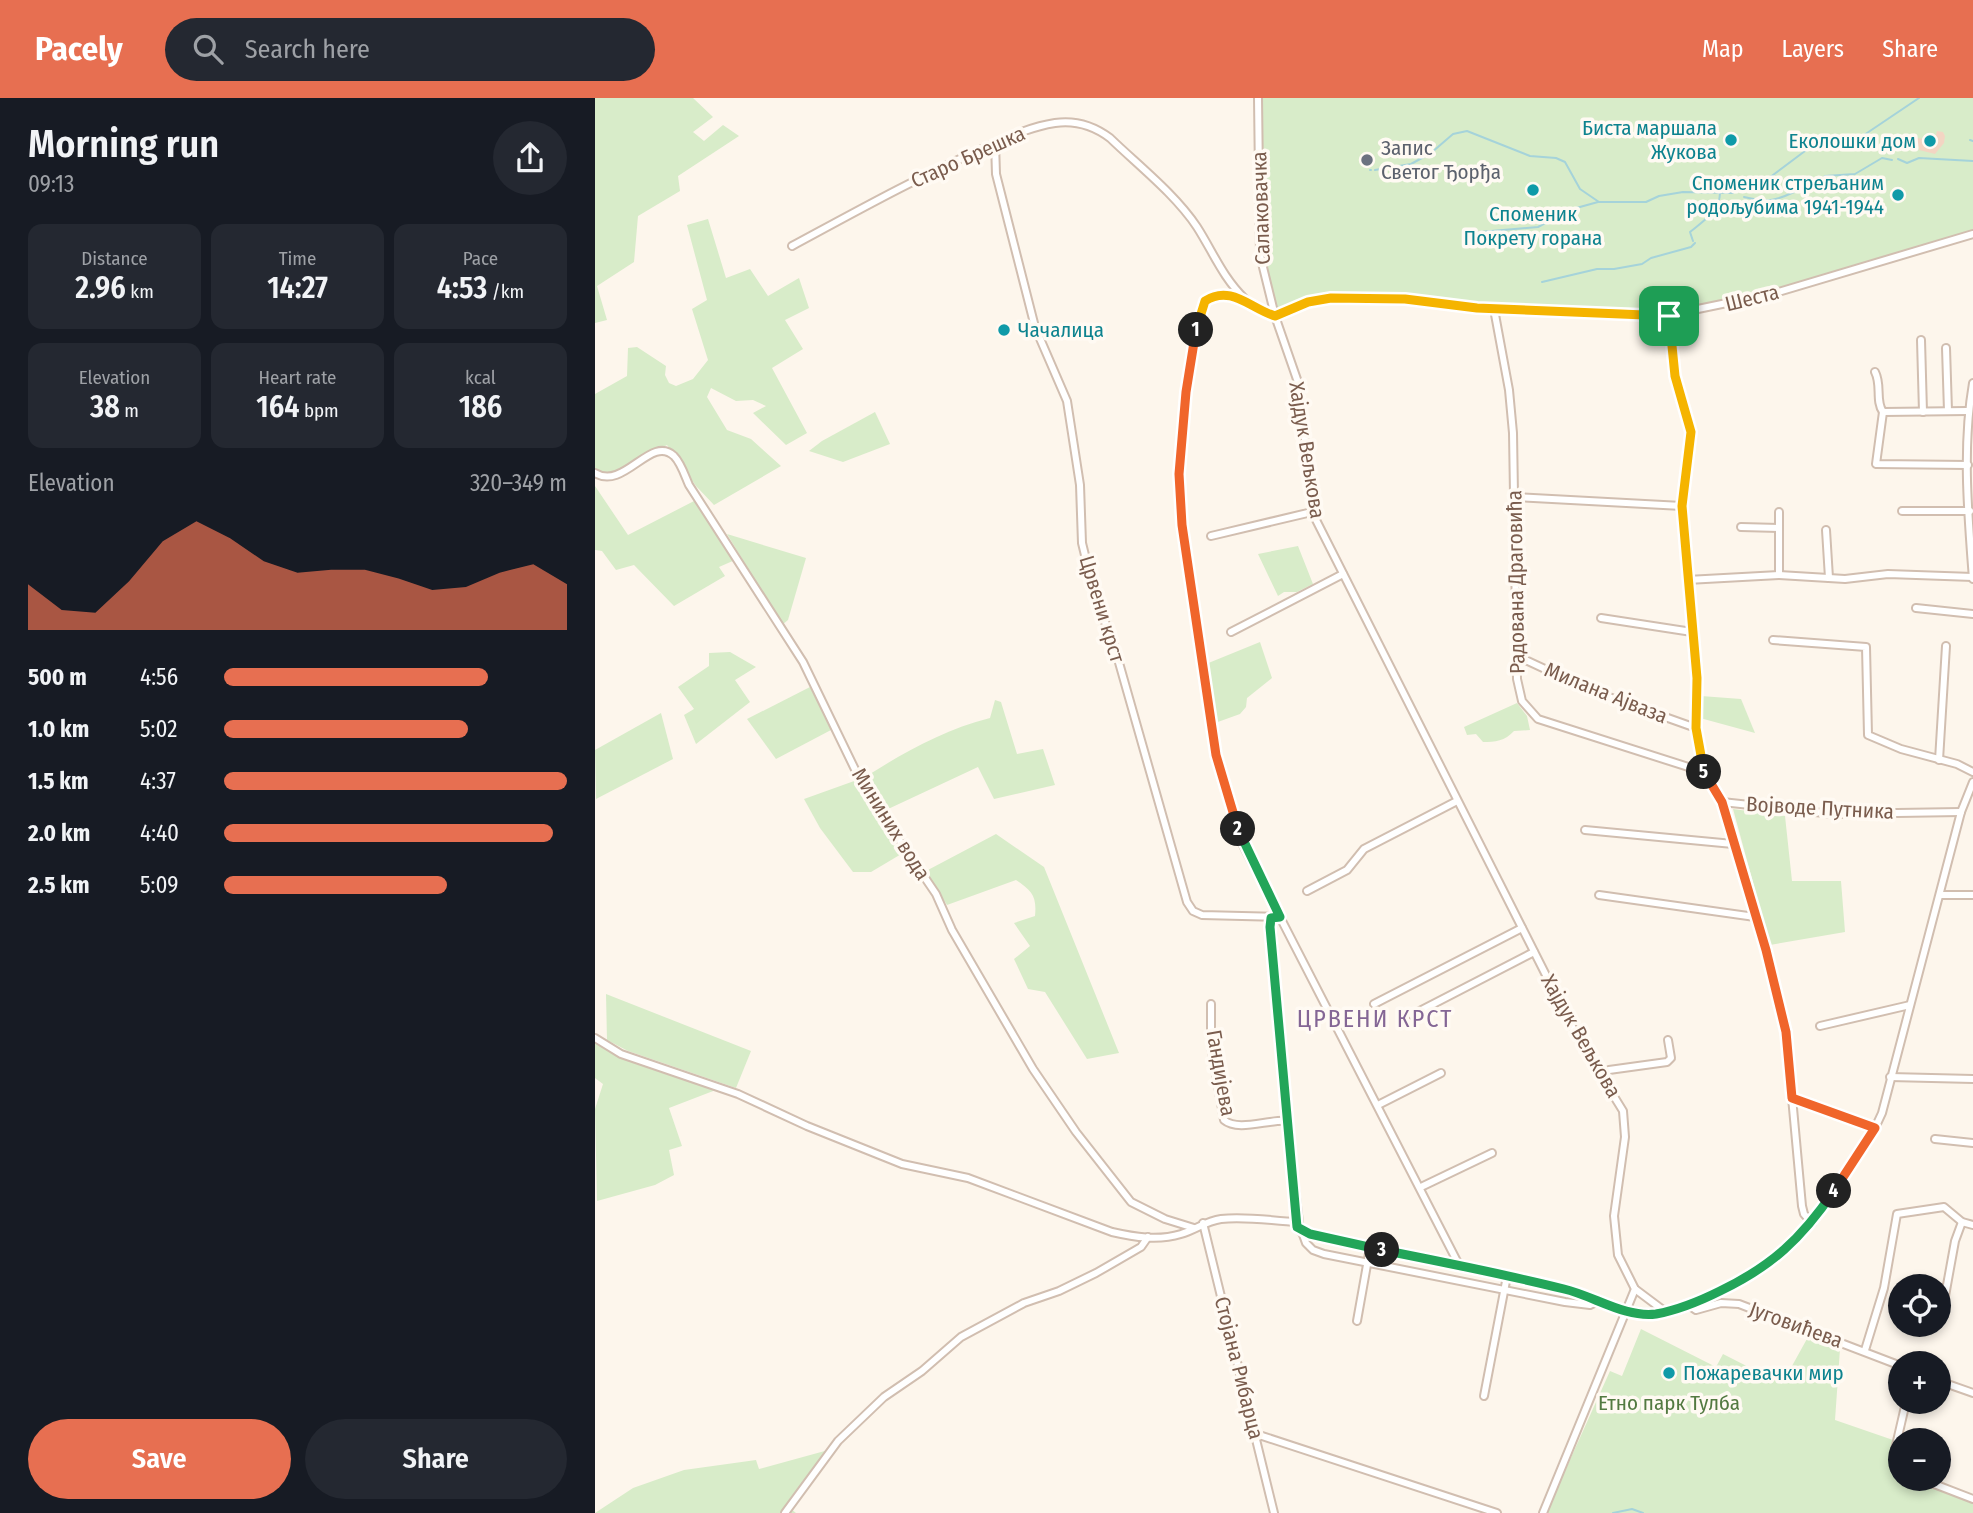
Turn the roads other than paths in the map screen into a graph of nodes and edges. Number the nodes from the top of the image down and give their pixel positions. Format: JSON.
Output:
{"nodes":[{"id":1,"x":1258,"y":98,"type":"edge"},
{"id":2,"x":995,"y":143,"type":"junction"},
{"id":3,"x":1973,"y":234,"type":"edge"},
{"id":4,"x":792,"y":246,"type":"dead end"},
{"id":5,"x":1245,"y":300,"type":"junction"},
{"id":6,"x":1494,"y":309,"type":"junction"},
{"id":7,"x":1275,"y":316,"type":"junction"},
{"id":8,"x":1669,"y":316,"type":"junction"},
{"id":9,"x":1921,"y":340,"type":"dead end"},
{"id":10,"x":1946,"y":348,"type":"dead end"},
{"id":11,"x":1875,"y":373,"type":"dead end"},
{"id":12,"x":1973,"y":383,"type":"edge"},
{"id":13,"x":1948,"y":411,"type":"junction"},
{"id":14,"x":1968,"y":411,"type":"junction"},
{"id":15,"x":1883,"y":412,"type":"junction"},
{"id":16,"x":1923,"y":412,"type":"junction"},
{"id":17,"x":1968,"y":466,"type":"junction"},
{"id":18,"x":595,"y":473,"type":"edge"},
{"id":19,"x":1514,"y":497,"type":"junction"},
{"id":20,"x":1682,"y":506,"type":"junction"},
{"id":21,"x":1902,"y":511,"type":"dead end"},
{"id":22,"x":1970,"y":511,"type":"junction"},
{"id":23,"x":1312,"y":512,"type":"junction"},
{"id":24,"x":1779,"y":512,"type":"dead end"},
{"id":25,"x":1741,"y":527,"type":"dead end"},
{"id":26,"x":1779,"y":528,"type":"junction"},
{"id":27,"x":1826,"y":530,"type":"dead end"},
{"id":28,"x":1211,"y":536,"type":"dead end"},
{"id":29,"x":1343,"y":574,"type":"junction"},
{"id":30,"x":1779,"y":575,"type":"junction"},
{"id":31,"x":1973,"y":578,"type":"edge"},
{"id":32,"x":1829,"y":579,"type":"junction"},
{"id":33,"x":1687,"y":580,"type":"junction"},
{"id":34,"x":1916,"y":608,"type":"dead end"},
{"id":35,"x":1973,"y":614,"type":"edge"},
{"id":36,"x":1601,"y":618,"type":"dead end"},
{"id":37,"x":1231,"y":632,"type":"dead end"},
{"id":38,"x":1692,"y":632,"type":"junction"},
{"id":39,"x":1773,"y":640,"type":"dead end"},
{"id":40,"x":1946,"y":646,"type":"dead end"},
{"id":41,"x":1517,"y":656,"type":"junction"},
{"id":42,"x":1696,"y":728,"type":"junction"},
{"id":43,"x":1940,"y":760,"type":"junction"},
{"id":44,"x":1704,"y":772,"type":"junction"},
{"id":45,"x":1973,"y":772,"type":"edge"},
{"id":46,"x":1973,"y":782,"type":"edge"},
{"id":47,"x":1457,"y":801,"type":"junction"},
{"id":48,"x":1722,"y":802,"type":"junction"},
{"id":49,"x":1961,"y":812,"type":"junction"},
{"id":50,"x":1585,"y":830,"type":"dead end"},
{"id":51,"x":1733,"y":844,"type":"junction"},
{"id":52,"x":1307,"y":891,"type":"dead end"},
{"id":53,"x":1599,"y":895,"type":"dead end"},
{"id":54,"x":1940,"y":895,"type":"junction"},
{"id":55,"x":1973,"y":895,"type":"edge"},
{"id":56,"x":1280,"y":917,"type":"junction"},
{"id":57,"x":1755,"y":917,"type":"junction"},
{"id":58,"x":1271,"y":918,"type":"junction"},
{"id":59,"x":1522,"y":928,"type":"junction"},
{"id":60,"x":1534,"y":952,"type":"junction"},
{"id":61,"x":1211,"y":1004,"type":"dead end"},
{"id":62,"x":1374,"y":1004,"type":"dead end"},
{"id":63,"x":1910,"y":1004,"type":"junction"},
{"id":64,"x":1412,"y":1015,"type":"dead end"},
{"id":65,"x":1820,"y":1026,"type":"dead end"},
{"id":66,"x":595,"y":1038,"type":"edge"},
{"id":67,"x":1668,"y":1040,"type":"dead end"},
{"id":68,"x":1441,"y":1073,"type":"dead end"},
{"id":69,"x":1601,"y":1074,"type":"junction"},
{"id":70,"x":1890,"y":1077,"type":"junction"},
{"id":71,"x":1973,"y":1079,"type":"edge"},
{"id":72,"x":1792,"y":1098,"type":"junction"},
{"id":73,"x":1378,"y":1105,"type":"junction"},
{"id":74,"x":1287,"y":1121,"type":"junction"},
{"id":75,"x":1875,"y":1128,"type":"junction"},
{"id":76,"x":1935,"y":1139,"type":"dead end"},
{"id":77,"x":1973,"y":1143,"type":"edge"},
{"id":78,"x":1492,"y":1153,"type":"dead end"},
{"id":79,"x":1421,"y":1187,"type":"junction"},
{"id":80,"x":1297,"y":1222,"type":"junction"},
{"id":81,"x":1962,"y":1222,"type":"junction"},
{"id":82,"x":1203,"y":1223,"type":"junction"},
{"id":83,"x":1812,"y":1223,"type":"junction"},
{"id":84,"x":1973,"y":1225,"type":"edge"},
{"id":85,"x":1195,"y":1228,"type":"junction"},
{"id":86,"x":1302,"y":1232,"type":"junction"},
{"id":87,"x":1148,"y":1237,"type":"junction"},
{"id":88,"x":1370,"y":1248,"type":"junction"},
{"id":89,"x":1367,"y":1264,"type":"junction"},
{"id":90,"x":1459,"y":1265,"type":"junction"},
{"id":91,"x":1949,"y":1274,"type":"edge"},
{"id":92,"x":1507,"y":1276,"type":"junction"},
{"id":93,"x":1635,"y":1289,"type":"junction"},
{"id":94,"x":1504,"y":1290,"type":"junction"},
{"id":95,"x":1598,"y":1301,"type":"junction"},
{"id":96,"x":1690,"y":1306,"type":"junction"},
{"id":97,"x":1628,"y":1311,"type":"junction"},
{"id":98,"x":1663,"y":1311,"type":"junction"},
{"id":99,"x":1357,"y":1321,"type":"dead end"},
{"id":100,"x":1865,"y":1350,"type":"junction"},
{"id":101,"x":1888,"y":1360,"type":"edge"},
{"id":102,"x":1951,"y":1385,"type":"edge"},
{"id":103,"x":1973,"y":1393,"type":"edge"},
{"id":104,"x":1484,"y":1396,"type":"dead end"},
{"id":105,"x":1256,"y":1434,"type":"junction"},
{"id":106,"x":1951,"y":1491,"type":"edge"},
{"id":107,"x":1973,"y":1499,"type":"edge"},
{"id":108,"x":785,"y":1513,"type":"edge"},
{"id":109,"x":1274,"y":1513,"type":"edge"},
{"id":110,"x":1497,"y":1513,"type":"edge"},
{"id":111,"x":1543,"y":1513,"type":"edge"}],
"edges":[{"from":1,"to":7,"type":"street","name":"Салаковачка"},
{"from":2,"to":4,"type":"street","name":"Старо Брешка"},
{"from":2,"to":5,"type":"street","name":"Старо Брешка"},
{"from":2,"to":58,"type":"street","name":"Црвени крст"},
{"from":3,"to":8,"type":"street","name":"Шеста"},
{"from":5,"to":7,"type":"street"},
{"from":5,"to":56,"type":"street"},
{"from":6,"to":7,"type":"street","name":"Шеста"},
{"from":6,"to":8,"type":"street","name":"Шеста"},
{"from":6,"to":19,"type":"street","name":"Радована Драговића"},
{"from":7,"to":23,"type":"street","name":"Хајдук Вељкова"},
{"from":8,"to":20,"type":"street"},
{"from":9,"to":16,"type":"street"},
{"from":10,"to":13,"type":"street"},
{"from":11,"to":15,"type":"street"},
{"from":12,"to":14,"type":"street"},
{"from":13,"to":14,"type":"street"},
{"from":13,"to":16,"type":"street"},
{"from":14,"to":17,"type":"street"},
{"from":15,"to":16,"type":"street"},
{"from":15,"to":17,"type":"street"},
{"from":17,"to":22,"type":"street"},
{"from":18,"to":85,"type":"street","name":"Мининих вода"},
{"from":19,"to":20,"type":"street"},
{"from":19,"to":41,"type":"street","name":"Радована Драговића"},
{"from":20,"to":33,"type":"street"},
{"from":21,"to":22,"type":"street"},
{"from":22,"to":31,"type":"street"},
{"from":23,"to":28,"type":"street"},
{"from":23,"to":29,"type":"street","name":"Хајдук Вељкова"},
{"from":24,"to":26,"type":"street"},
{"from":25,"to":26,"type":"street"},
{"from":26,"to":30,"type":"street"},
{"from":27,"to":32,"type":"street"},
{"from":29,"to":37,"type":"street"},
{"from":29,"to":47,"type":"street","name":"Хајдук Вељкова"},
{"from":30,"to":32,"type":"street"},
{"from":30,"to":33,"type":"street"},
{"from":31,"to":32,"type":"street"},
{"from":33,"to":38,"type":"street"},
{"from":34,"to":35,"type":"street"},
{"from":36,"to":38,"type":"street"},
{"from":38,"to":42,"type":"street"},
{"from":39,"to":43,"type":"street"},
{"from":40,"to":43,"type":"street"},
{"from":41,"to":42,"type":"street","name":"Милана Ајваза"},
{"from":41,"to":44,"type":"street","name":"Радована Драговића"},
{"from":42,"to":44,"type":"street"},
{"from":43,"to":45,"type":"street"},
{"from":44,"to":48,"type":"street"},
{"from":46,"to":49,"type":"street"},
{"from":47,"to":52,"type":"street"},
{"from":47,"to":59,"type":"street","name":"Хајдук Вељкова"},
{"from":48,"to":49,"type":"street","name":"Војводе Путника"},
{"from":48,"to":51,"type":"street"},
{"from":49,"to":54,"type":"street"},
{"from":50,"to":51,"type":"street"},
{"from":51,"to":57,"type":"street"},
{"from":53,"to":57,"type":"street"},
{"from":54,"to":55,"type":"street"},
{"from":54,"to":63,"type":"street"},
{"from":56,"to":58,"type":"street","name":"Црвени крст"},
{"from":56,"to":73,"type":"street"},
{"from":57,"to":72,"type":"street"},
{"from":58,"to":74,"type":"street"},
{"from":59,"to":60,"type":"street","name":"Хајдук Вељкова"},
{"from":59,"to":62,"type":"street"},
{"from":60,"to":64,"type":"street"},
{"from":60,"to":69,"type":"street","name":"Хајдук Вељкова"},
{"from":61,"to":74,"type":"street","name":"Гандијева"},
{"from":63,"to":65,"type":"street"},
{"from":63,"to":70,"type":"street"},
{"from":66,"to":87,"type":"street"},
{"from":67,"to":69,"type":"street"},
{"from":68,"to":73,"type":"street"},
{"from":69,"to":93,"type":"street","name":"Хајдук Вељкова"},
{"from":70,"to":71,"type":"street"},
{"from":70,"to":75,"type":"street"},
{"from":72,"to":75,"type":"street"},
{"from":72,"to":83,"type":"street"},
{"from":73,"to":79,"type":"street"},
{"from":74,"to":80,"type":"street"},
{"from":75,"to":83,"type":"street"},
{"from":76,"to":77,"type":"street"},
{"from":78,"to":79,"type":"street"},
{"from":79,"to":90,"type":"street"},
{"from":80,"to":82,"type":"street"},
{"from":80,"to":86,"type":"street"},
{"from":81,"to":84,"type":"street"},
{"from":81,"to":91,"type":"street"},
{"from":81,"to":100,"type":"street"},
{"from":82,"to":85,"type":"street"},
{"from":82,"to":105,"type":"street","name":"Стојана Рибарца"},
{"from":83,"to":96,"type":"street"},
{"from":85,"to":87,"type":"street"},
{"from":86,"to":88,"type":"street"},
{"from":86,"to":89,"type":"street"},
{"from":87,"to":108,"type":"street"},
{"from":88,"to":89,"type":"street"},
{"from":88,"to":90,"type":"street"},
{"from":89,"to":94,"type":"street"},
{"from":89,"to":99,"type":"street"},
{"from":90,"to":92,"type":"street"},
{"from":92,"to":94,"type":"street"},
{"from":92,"to":95,"type":"street"},
{"from":93,"to":97,"type":"street"},
{"from":93,"to":98,"type":"street","name":"Хајдук Вељкова"},
{"from":94,"to":95,"type":"street"},
{"from":94,"to":104,"type":"street"},
{"from":95,"to":97,"type":"street"},
{"from":96,"to":98,"type":"street"},
{"from":96,"to":100,"type":"street","name":"Југовићева"},
{"from":97,"to":98,"type":"street"},
{"from":97,"to":111,"type":"street"},
{"from":100,"to":101,"type":"street","name":"Југовићева"},
{"from":102,"to":103,"type":"street"},
{"from":105,"to":109,"type":"street","name":"Стојана Рибарца"},
{"from":105,"to":110,"type":"street"},
{"from":106,"to":107,"type":"street"}]}
